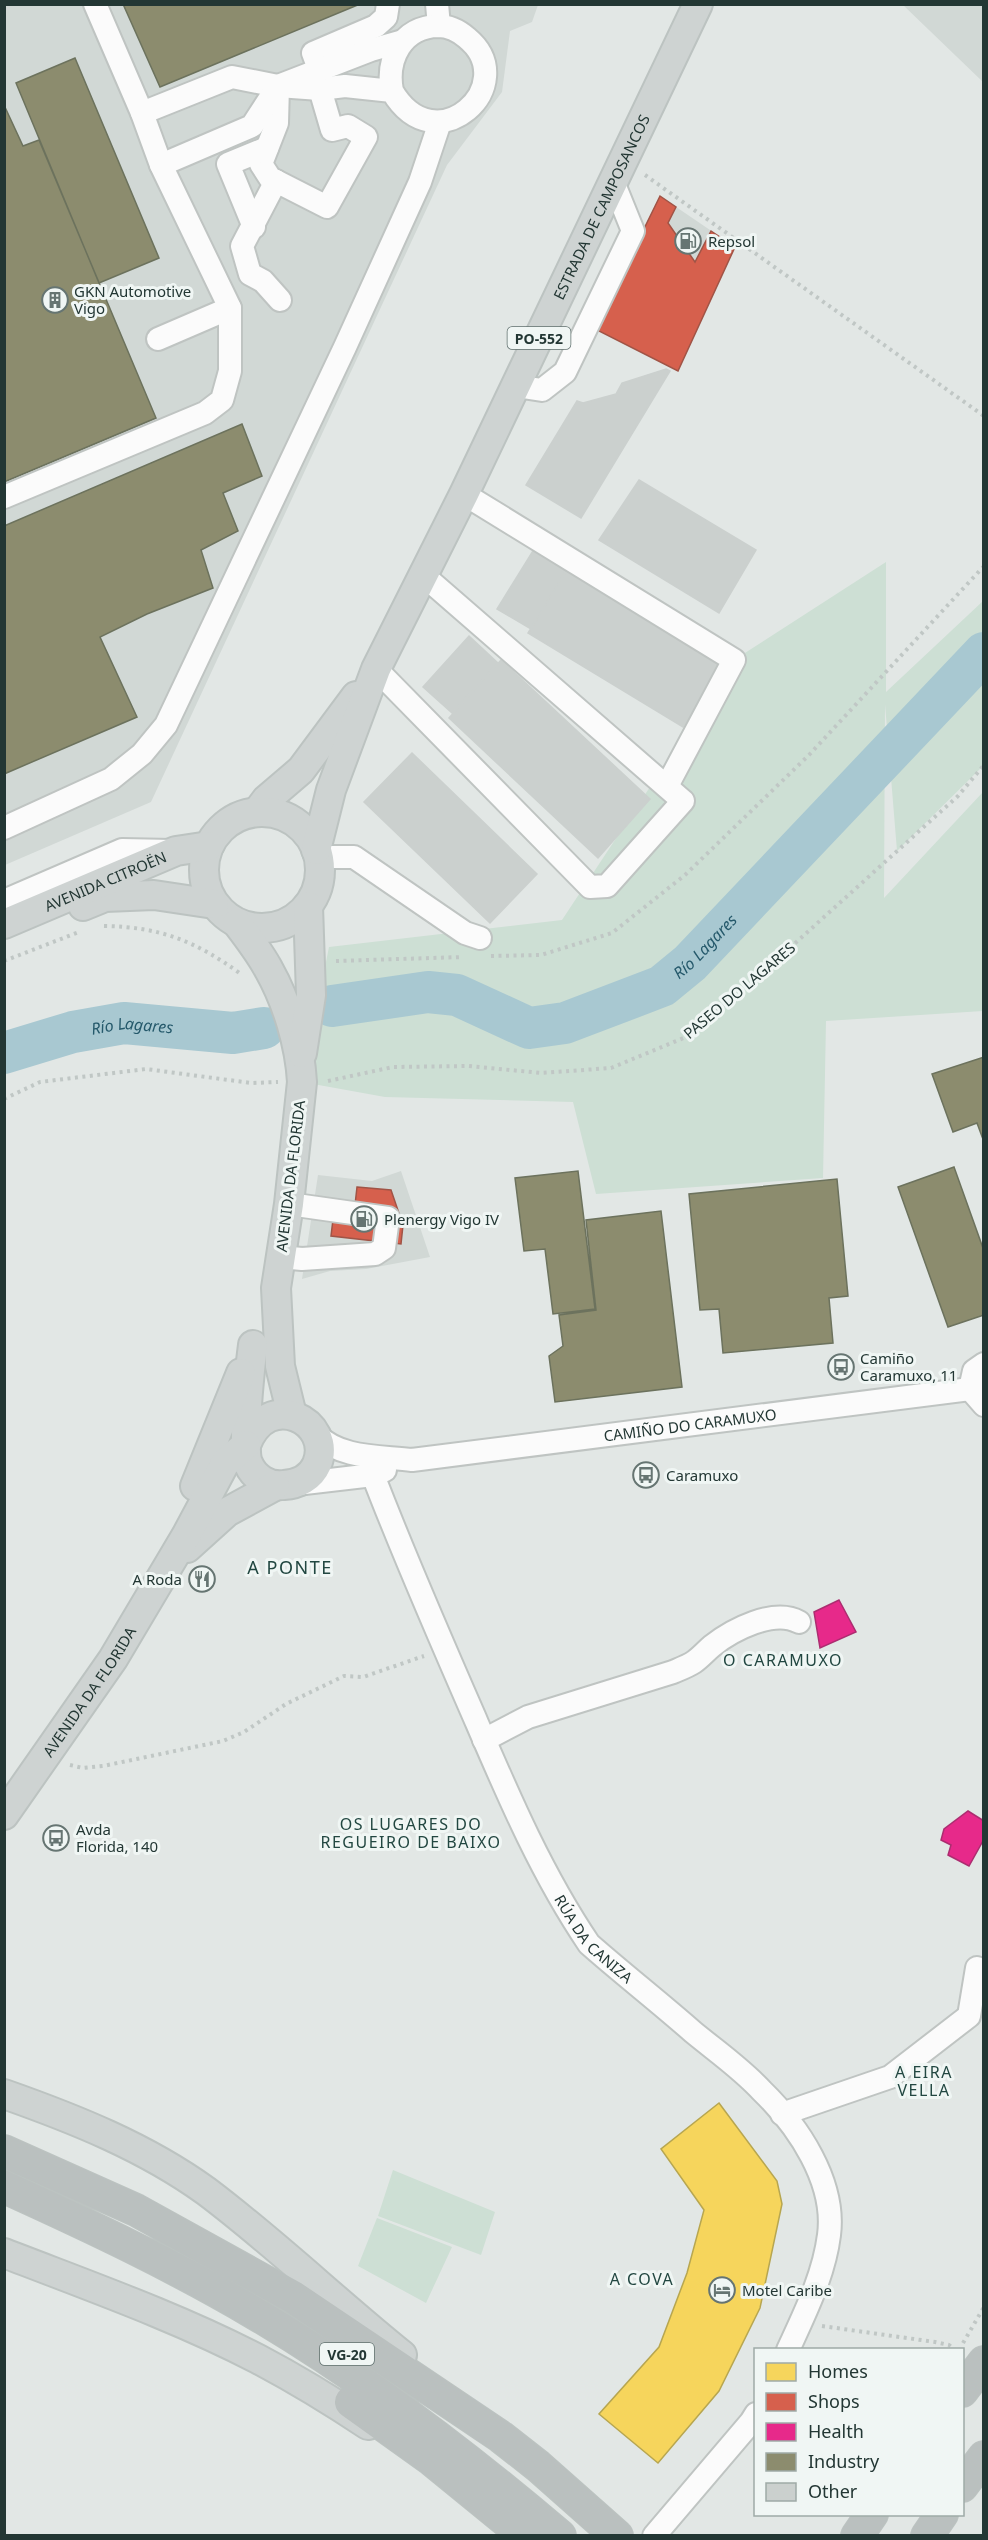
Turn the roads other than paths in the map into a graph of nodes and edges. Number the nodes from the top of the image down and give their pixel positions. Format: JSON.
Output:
{"nodes":[{"id":1,"x":95,"y":4,"type":"edge"},
{"id":2,"x":388,"y":4,"type":"edge"},
{"id":3,"x":698,"y":4,"type":"edge"},
{"id":4,"x":438,"y":15,"type":"edge"},
{"id":5,"x":403,"y":41,"type":"junction"},
{"id":6,"x":320,"y":79,"type":"junction"},
{"id":7,"x":278,"y":86,"type":"junction"},
{"id":8,"x":392,"y":91,"type":"junction"},
{"id":9,"x":142,"y":113,"type":"junction"},
{"id":10,"x":440,"y":122,"type":"junction"},
{"id":11,"x":267,"y":148,"type":"junction"},
{"id":12,"x":161,"y":165,"type":"junction"},
{"id":13,"x":619,"y":172,"type":"junction"},
{"id":14,"x":276,"y":181,"type":"junction"},
{"id":15,"x":254,"y":227,"type":"junction"},
{"id":16,"x":280,"y":300,"type":"dead end"},
{"id":17,"x":230,"y":308,"type":"junction"},
{"id":18,"x":158,"y":339,"type":"dead end"},
{"id":19,"x":516,"y":386,"type":"junction"},
{"id":20,"x":464,"y":494,"type":"junction"},
{"id":21,"x":4,"y":497,"type":"edge"},
{"id":22,"x":423,"y":575,"type":"junction"},
{"id":23,"x":376,"y":669,"type":"junction"},
{"id":24,"x":667,"y":786,"type":"junction"},
{"id":25,"x":257,"y":812,"type":"junction"},
{"id":26,"x":4,"y":828,"type":"edge"},
{"id":27,"x":208,"y":846,"type":"junction"},
{"id":28,"x":176,"y":851,"type":"junction"},
{"id":29,"x":318,"y":854,"type":"junction"},
{"id":30,"x":4,"y":901,"type":"edge"},
{"id":31,"x":214,"y":904,"type":"junction"},
{"id":32,"x":308,"y":906,"type":"junction"},
{"id":33,"x":237,"y":923,"type":"junction"},
{"id":34,"x":4,"y":924,"type":"edge"},
{"id":35,"x":480,"y":938,"type":"dead end"},
{"id":36,"x":4,"y":939,"type":"edge"},
{"id":37,"x":301,"y":1064,"type":"junction"},
{"id":38,"x":289,"y":1204,"type":"junction"},
{"id":39,"x":280,"y":1257,"type":"junction"},
{"id":40,"x":276,"y":1288,"type":"junction"},
{"id":41,"x":253,"y":1345,"type":"junction"},
{"id":42,"x":984,"y":1364,"type":"edge"},
{"id":43,"x":977,"y":1397,"type":"edge"},
{"id":44,"x":292,"y":1415,"type":"junction"},
{"id":45,"x":316,"y":1434,"type":"junction"},
{"id":46,"x":246,"y":1445,"type":"junction"},
{"id":47,"x":412,"y":1460,"type":"junction"},
{"id":48,"x":373,"y":1475,"type":"junction"},
{"id":49,"x":286,"y":1485,"type":"junction"},
{"id":50,"x":168,"y":1566,"type":"junction"},
{"id":51,"x":799,"y":1622,"type":"dead end"},
{"id":52,"x":484,"y":1740,"type":"junction"},
{"id":53,"x":4,"y":1815,"type":"edge"},
{"id":54,"x":977,"y":1968,"type":"dead end"},
{"id":55,"x":4,"y":2094,"type":"edge"},
{"id":56,"x":782,"y":2114,"type":"junction"},
{"id":57,"x":4,"y":2151,"type":"edge"},
{"id":58,"x":4,"y":2165,"type":"edge"},
{"id":59,"x":4,"y":2187,"type":"edge"},
{"id":60,"x":4,"y":2204,"type":"edge"},
{"id":61,"x":81,"y":2213,"type":"junction"},
{"id":62,"x":4,"y":2253,"type":"edge"},
{"id":63,"x":788,"y":2348,"type":"edge"},
{"id":64,"x":984,"y":2362,"type":"edge"},
{"id":65,"x":964,"y":2390,"type":"edge"},
{"id":66,"x":754,"y":2417,"type":"edge"},
{"id":67,"x":501,"y":2437,"type":"junction"},
{"id":68,"x":984,"y":2457,"type":"edge"},
{"id":69,"x":432,"y":2460,"type":"junction"},
{"id":70,"x":964,"y":2485,"type":"edge"},
{"id":71,"x":870,"y":2516,"type":"edge"},
{"id":72,"x":941,"y":2516,"type":"edge"},
{"id":73,"x":525,"y":2535,"type":"edge"},
{"id":74,"x":560,"y":2535,"type":"edge"},
{"id":75,"x":591,"y":2535,"type":"edge"},
{"id":76,"x":617,"y":2535,"type":"edge"},
{"id":77,"x":654,"y":2535,"type":"edge"},
{"id":78,"x":856,"y":2535,"type":"edge"},
{"id":79,"x":927,"y":2535,"type":"edge"}],
"edges":[{"from":1,"to":9,"type":"street"},
{"from":2,"to":6,"type":"street"},
{"from":3,"to":13,"type":"main road","name":"ESTRADA DE CAMPOSANCOS","number":"PO-552"},
{"from":4,"to":5,"type":"street"},
{"from":4,"to":10,"type":"street"},
{"from":5,"to":6,"type":"street"},
{"from":5,"to":8,"type":"street"},
{"from":6,"to":7,"type":"street"},
{"from":6,"to":8,"type":"street"},
{"from":6,"to":14,"type":"street"},
{"from":7,"to":9,"type":"street"},
{"from":7,"to":11,"type":"street"},
{"from":7,"to":12,"type":"street"},
{"from":8,"to":10,"type":"street"},
{"from":9,"to":12,"type":"street"},
{"from":10,"to":26,"type":"street"},
{"from":11,"to":14,"type":"street"},
{"from":11,"to":15,"type":"street"},
{"from":12,"to":17,"type":"street"},
{"from":13,"to":19,"type":"main road","name":"ESTRADA DE CAMPOSANCOS","number":"PO-552"},
{"from":13,"to":19,"type":"street"},
{"from":14,"to":15,"type":"street"},
{"from":15,"to":16,"type":"street"},
{"from":17,"to":18,"type":"street"},
{"from":17,"to":21,"type":"street"},
{"from":19,"to":20,"type":"main road","name":"ESTRADA DE CAMPOSANCOS","number":"PO-552"},
{"from":20,"to":22,"type":"main road","name":"ESTRADA DE CAMPOSANCOS","number":"PO-552"},
{"from":20,"to":24,"type":"street"},
{"from":22,"to":23,"type":"main road","name":"ESTRADA DE CAMPOSANCOS","number":"PO-552"},
{"from":22,"to":24,"type":"street"},
{"from":23,"to":24,"type":"street"},
{"from":23,"to":25,"type":"main road","name":"ESTRADA DE CAMPOSANCOS"},
{"from":23,"to":29,"type":"main road","name":"ESTRADA DE CAMPOSANCOS"},
{"from":25,"to":27,"type":"main road"},
{"from":25,"to":29,"type":"main road"},
{"from":27,"to":28,"type":"main road","name":"AVENIDA CITROËN"},
{"from":27,"to":31,"type":"main road"},
{"from":28,"to":30,"type":"street"},
{"from":28,"to":34,"type":"main road","name":"AVENIDA CITROËN"},
{"from":29,"to":32,"type":"main road"},
{"from":29,"to":35,"type":"street"},
{"from":31,"to":33,"type":"main road"},
{"from":31,"to":36,"type":"main road"},
{"from":32,"to":33,"type":"main road"},
{"from":32,"to":37,"type":"main road","name":"AVENIDA DA FLORIDA"},
{"from":33,"to":37,"type":"main road","name":"AVENIDA DA FLORIDA"},
{"from":37,"to":38,"type":"main road","name":"AVENIDA DA FLORIDA"},
{"from":38,"to":39,"type":"main road","name":"AVENIDA DA FLORIDA"},
{"from":38,"to":39,"type":"street"},
{"from":39,"to":40,"type":"main road","name":"AVENIDA DA FLORIDA"},
{"from":40,"to":41,"type":"main road","name":"AVENIDA DA FLORIDA"},
{"from":40,"to":44,"type":"main road","name":"AVENIDA DA FLORIDA"},
{"from":41,"to":46,"type":"main road","name":"AVENIDA DA FLORIDA"},
{"from":41,"to":50,"type":"main road","name":"AVENIDA DA FLORIDA"},
{"from":42,"to":43,"type":"street"},
{"from":43,"to":47,"type":"street","name":"CAMIÑO DO CARAMUXO"},
{"from":44,"to":45,"type":"main road"},
{"from":44,"to":46,"type":"main road"},
{"from":45,"to":47,"type":"street","name":"CAMIÑO DO CARAMUXO"},
{"from":45,"to":49,"type":"main road"},
{"from":46,"to":49,"type":"main road"},
{"from":46,"to":50,"type":"main road","name":"AVENIDA DA FLORIDA"},
{"from":47,"to":48,"type":"street","name":"CAMIÑO DO CARAMUXO"},
{"from":48,"to":49,"type":"street","name":"CAMIÑO DO CARAMUXO"},
{"from":48,"to":52,"type":"street","name":"RÚA DA CANIZA"},
{"from":49,"to":50,"type":"main road","name":"AVENIDA DA FLORIDA"},
{"from":50,"to":53,"type":"main road","name":"AVENIDA DA FLORIDA"},
{"from":51,"to":52,"type":"street"},
{"from":52,"to":56,"type":"street","name":"RÚA DA CANIZA"},
{"from":54,"to":56,"type":"street"},
{"from":55,"to":67,"type":"main road"},
{"from":56,"to":63,"type":"street","name":"RÚA DA CANIZA"},
{"from":57,"to":67,"type":"highway"},
{"from":58,"to":61,"type":"highway","number":"VG-20"},
{"from":59,"to":61,"type":"highway","number":"VG-20"},
{"from":60,"to":69,"type":"highway"},
{"from":61,"to":74,"type":"highway","number":"VG-20"},
{"from":61,"to":75,"type":"highway","number":"VG-20"},
{"from":62,"to":69,"type":"main road"},
{"from":64,"to":65,"type":"highway"},
{"from":66,"to":77,"type":"street"},
{"from":67,"to":76,"type":"highway"},
{"from":68,"to":70,"type":"highway"},
{"from":69,"to":73,"type":"highway"},
{"from":71,"to":78,"type":"highway"},
{"from":72,"to":79,"type":"highway"}]}
